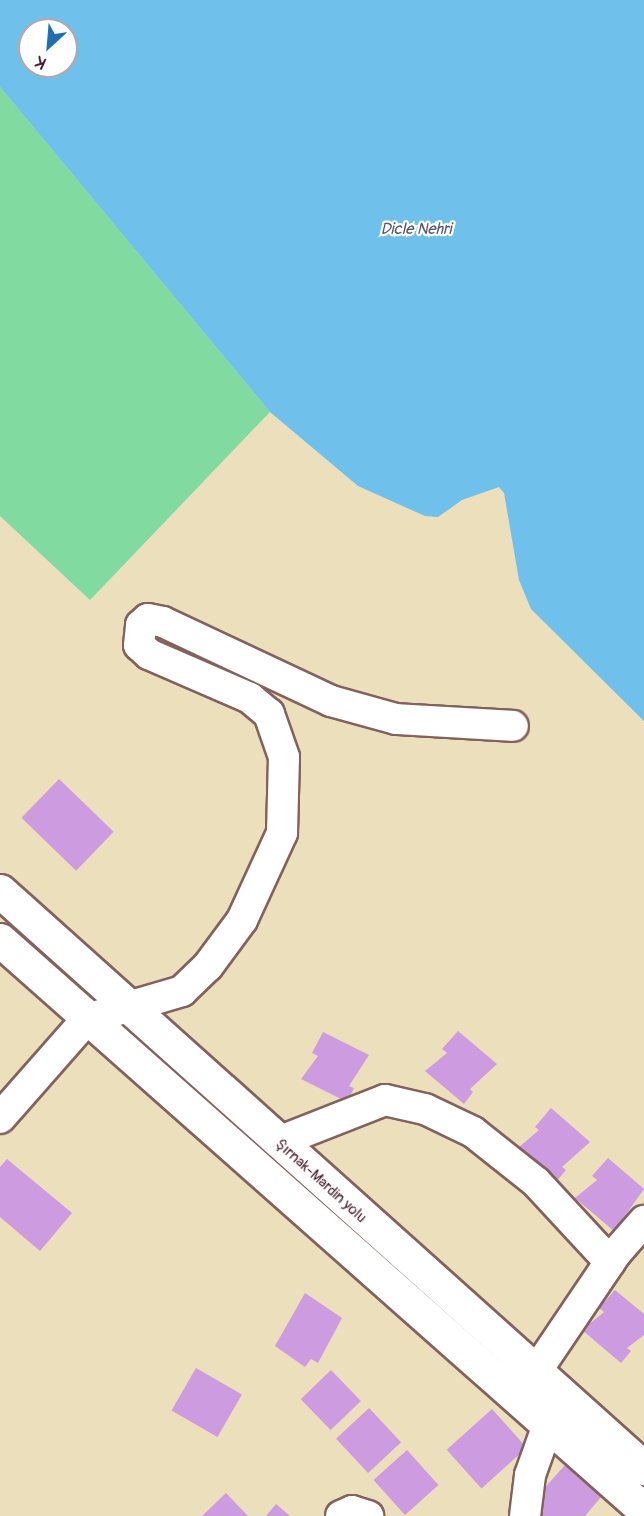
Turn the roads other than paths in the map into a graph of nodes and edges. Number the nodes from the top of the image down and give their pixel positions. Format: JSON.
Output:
{"nodes":[{"id":1,"x":513,"y":726,"type":"dead end"},
{"id":2,"x":0,"y":891,"type":"edge"},
{"id":3,"x":0,"y":940,"type":"edge"},
{"id":4,"x":129,"y":1010,"type":"junction"},
{"id":5,"x":87,"y":1019,"type":"junction"},
{"id":6,"x":0,"y":1118,"type":"edge"},
{"id":7,"x":278,"y":1142,"type":"junction"},
{"id":8,"x":644,"y":1221,"type":"edge"},
{"id":9,"x":610,"y":1262,"type":"junction"},
{"id":10,"x":535,"y":1373,"type":"junction"},
{"id":11,"x":549,"y":1422,"type":"junction"},
{"id":12,"x":644,"y":1468,"type":"edge"},
{"id":13,"x":644,"y":1510,"type":"edge"},
{"id":14,"x":341,"y":1516,"type":"edge"},
{"id":15,"x":368,"y":1516,"type":"edge"},
{"id":16,"x":525,"y":1516,"type":"edge"}],
"edges":[{"from":1,"to":4,"type":"street"},
{"from":2,"to":4,"type":"main road","name":"Şırnak-Mardin yolu"},
{"from":3,"to":5,"type":"main road","name":"Şırnak-Mardin yolu"},
{"from":4,"to":5,"type":"street"},
{"from":4,"to":7,"type":"main road","name":"Şırnak-Mardin yolu"},
{"from":5,"to":6,"type":"street"},
{"from":5,"to":11,"type":"main road","name":"Şırnak-Mardin yolu"},
{"from":7,"to":9,"type":"street"},
{"from":7,"to":10,"type":"main road","name":"Şırnak-Mardin yolu"},
{"from":8,"to":9,"type":"street"},
{"from":9,"to":10,"type":"street"},
{"from":10,"to":12,"type":"main road","name":"Şırnak-Mardin yolu"},
{"from":11,"to":13,"type":"main road","name":"Şırnak-Mardin yolu"},
{"from":11,"to":16,"type":"street"},
{"from":14,"to":15,"type":"street"}]}
